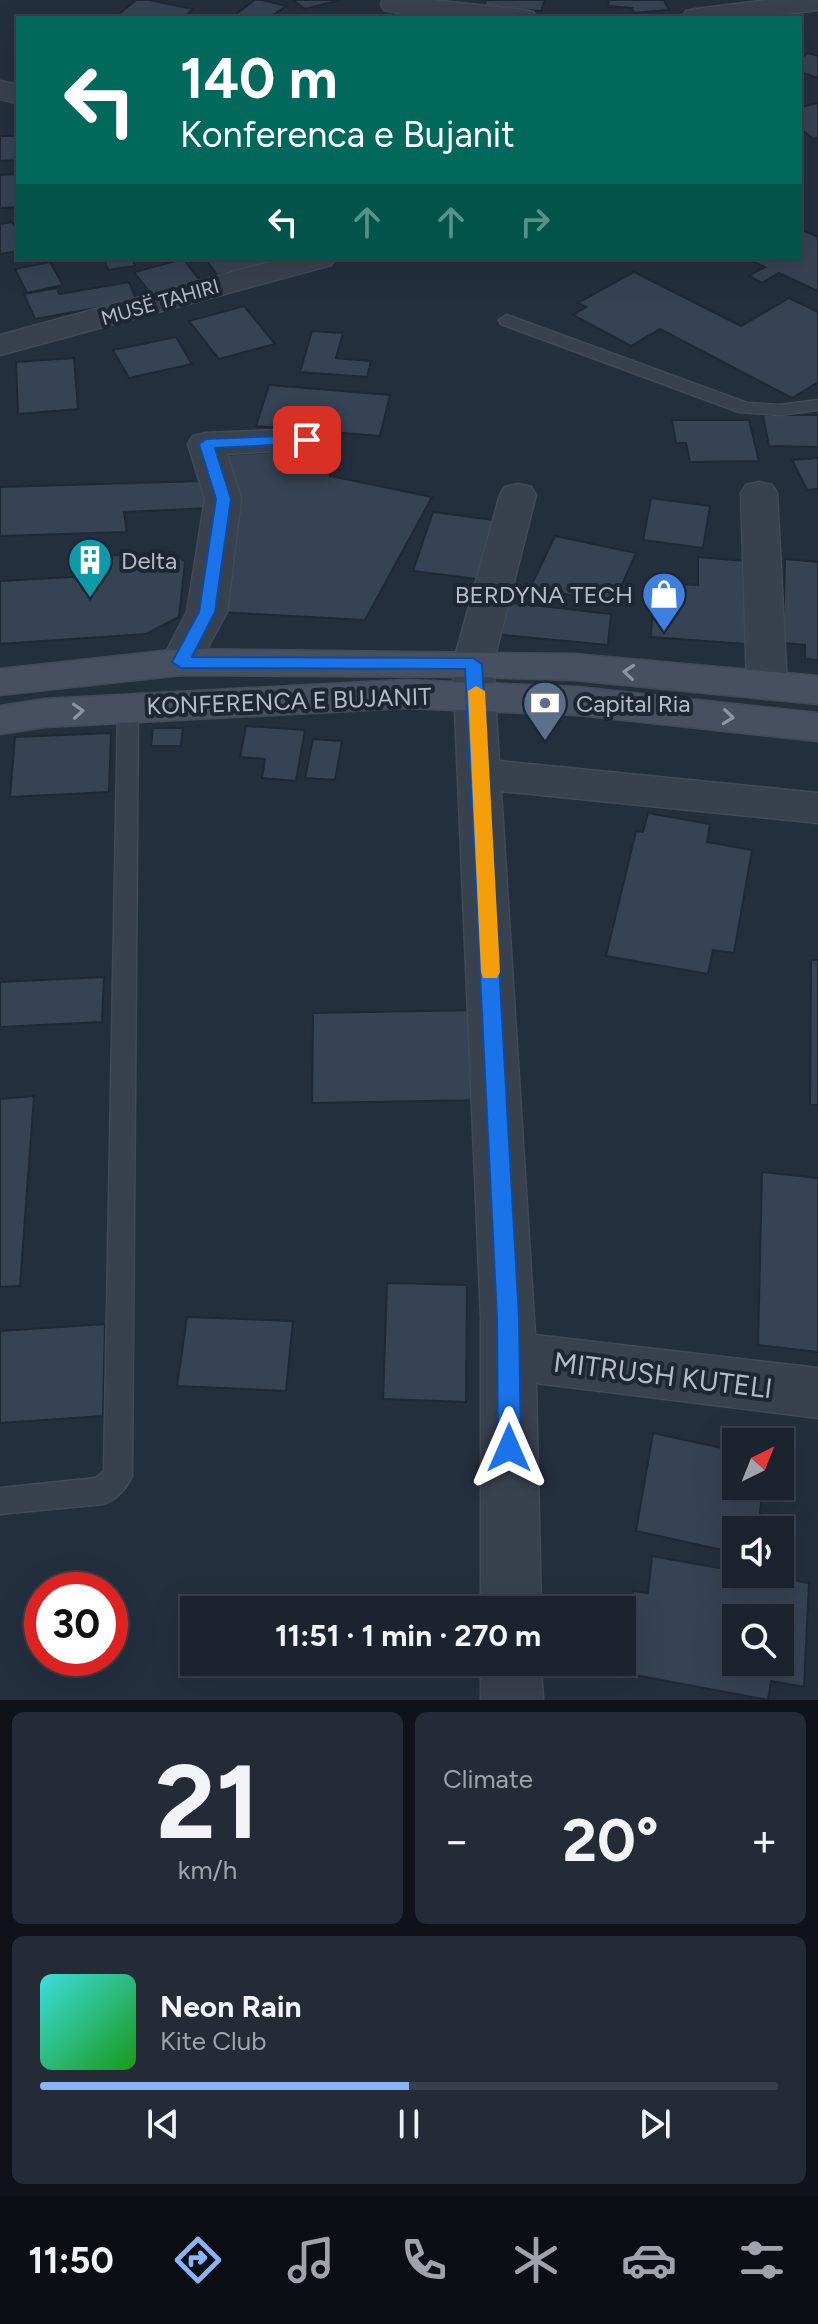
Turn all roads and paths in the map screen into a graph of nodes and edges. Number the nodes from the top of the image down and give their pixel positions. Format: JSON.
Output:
{"nodes":[{"id":1,"x":818,"y":2,"type":"edge"},
{"id":2,"x":394,"y":4,"type":"dead end"},
{"id":3,"x":505,"y":16,"type":"edge"},
{"id":4,"x":711,"y":16,"type":"edge"},
{"id":5,"x":313,"y":260,"type":"edge"},
{"id":6,"x":507,"y":320,"type":"dead end"},
{"id":7,"x":0,"y":345,"type":"edge"},
{"id":8,"x":818,"y":405,"type":"edge"},
{"id":9,"x":307,"y":440,"type":"dead end"},
{"id":10,"x":759,"y":493,"type":"dead end"},
{"id":11,"x":518,"y":495,"type":"dead end"},
{"id":12,"x":181,"y":662,"type":"junction"},
{"id":13,"x":475,"y":680,"type":"junction"},
{"id":14,"x":0,"y":682,"type":"edge"},
{"id":15,"x":767,"y":685,"type":"junction"},
{"id":16,"x":818,"y":690,"type":"edge"},
{"id":17,"x":128,"y":708,"type":"junction"},
{"id":18,"x":0,"y":720,"type":"edge"},
{"id":19,"x":818,"y":727,"type":"edge"},
{"id":20,"x":480,"y":774,"type":"junction"},
{"id":21,"x":818,"y":808,"type":"edge"},
{"id":22,"x":509,"y":1356,"type":"junction"},
{"id":23,"x":818,"y":1393,"type":"edge"},
{"id":24,"x":0,"y":1501,"type":"edge"},
{"id":25,"x":511,"y":1596,"type":"edge"},
{"id":26,"x":511,"y":1676,"type":"edge"},
{"id":27,"x":512,"y":1700,"type":"edge"}],
"edges":[{"from":1,"to":4,"type":"street"},
{"from":2,"to":3,"type":"street"},
{"from":5,"to":7,"type":"street","name":"MUSË TAHIRI"},
{"from":6,"to":8,"type":"lane"},
{"from":9,"to":12,"type":"street","name":"KONFERENCA E BUJANIT"},
{"from":10,"to":15,"type":"street"},
{"from":11,"to":13,"type":"street"},
{"from":12,"to":13,"type":"main road","name":"KONFERENCA E BUJANIT"},
{"from":12,"to":14,"type":"main road","name":"KONFERENCA E BUJANIT"},
{"from":15,"to":13,"type":"main road","name":"KONFERENCA E BUJANIT","one_way":true},
{"from":13,"to":17,"type":"main road","name":"KONFERENCA E BUJANIT"},
{"from":13,"to":19,"type":"main road","name":"KONFERENCA E BUJANIT","one_way":true},
{"from":13,"to":20,"type":"street"},
{"from":15,"to":16,"type":"main road","name":"KONFERENCA E BUJANIT"},
{"from":18,"to":17,"type":"main road","name":"KONFERENCA E BUJANIT","one_way":true},
{"from":17,"to":24,"type":"lane"},
{"from":20,"to":21,"type":"street"},
{"from":20,"to":22,"type":"street"},
{"from":22,"to":23,"type":"street","name":"MITRUSH KUTELI"},
{"from":22,"to":25,"type":"street"},
{"from":26,"to":27,"type":"street"}]}
